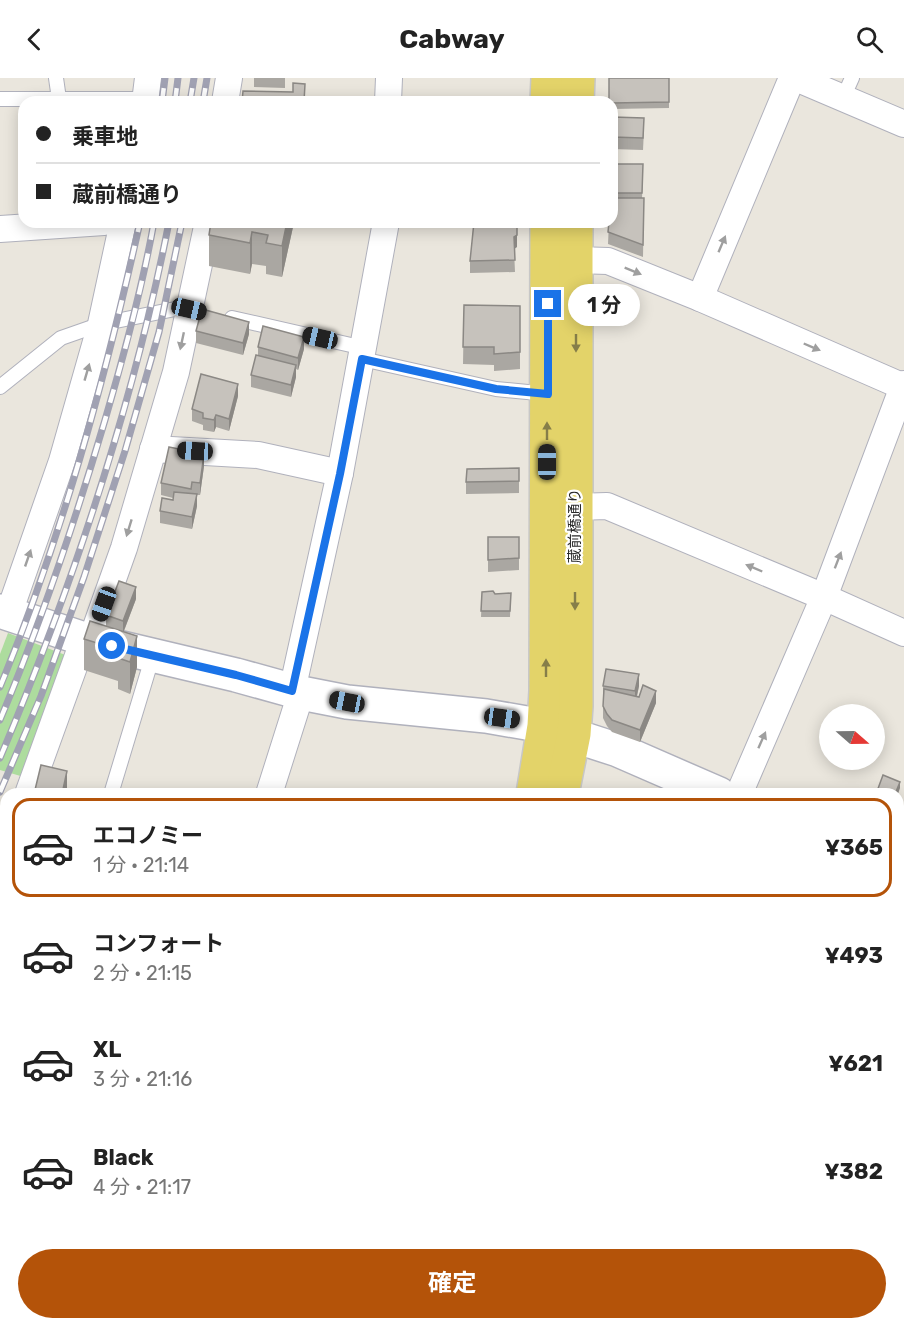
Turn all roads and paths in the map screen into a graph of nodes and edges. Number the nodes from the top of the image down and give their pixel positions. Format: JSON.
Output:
{"nodes":[{"id":1,"x":56,"y":78,"type":"edge"},
{"id":2,"x":229,"y":78,"type":"edge"},
{"id":3,"x":389,"y":78,"type":"edge"},
{"id":4,"x":548,"y":78,"type":"edge"},
{"id":5,"x":578,"y":78,"type":"edge"},
{"id":6,"x":794,"y":78,"type":"edge"},
{"id":7,"x":847,"y":88,"type":"edge"},
{"id":8,"x":146,"y":93,"type":"edge"},
{"id":9,"x":59,"y":96,"type":"edge"},
{"id":10,"x":102,"y":96,"type":"edge"},
{"id":11,"x":226,"y":96,"type":"edge"},
{"id":12,"x":388,"y":96,"type":"edge"},
{"id":13,"x":547,"y":96,"type":"edge"},
{"id":14,"x":578,"y":96,"type":"edge"},
{"id":15,"x":0,"y":99,"type":"edge"},
{"id":16,"x":18,"y":99,"type":"edge"},
{"id":17,"x":904,"y":124,"type":"edge"},
{"id":18,"x":18,"y":228,"type":"edge"},
{"id":19,"x":122,"y":228,"type":"edge"},
{"id":20,"x":206,"y":228,"type":"edge"},
{"id":21,"x":385,"y":228,"type":"edge"},
{"id":22,"x":547,"y":228,"type":"edge"},
{"id":23,"x":576,"y":228,"type":"edge"},
{"id":24,"x":0,"y":229,"type":"edge"},
{"id":25,"x":576,"y":260,"type":"junction"},
{"id":26,"x":700,"y":298,"type":"junction"},
{"id":27,"x":195,"y":310,"type":"junction"},
{"id":28,"x":224,"y":316,"type":"edge"},
{"id":29,"x":101,"y":324,"type":"junction"},
{"id":30,"x":363,"y":354,"type":"junction"},
{"id":31,"x":904,"y":385,"type":"edge"},
{"id":32,"x":0,"y":387,"type":"edge"},
{"id":33,"x":548,"y":394,"type":"junction"},
{"id":34,"x":153,"y":449,"type":"junction"},
{"id":35,"x":340,"y":474,"type":"junction"},
{"id":36,"x":575,"y":507,"type":"junction"},
{"id":37,"x":824,"y":597,"type":"junction"},
{"id":38,"x":5,"y":612,"type":"edge"},
{"id":39,"x":904,"y":633,"type":"edge"},
{"id":40,"x":87,"y":640,"type":"junction"},
{"id":41,"x":153,"y":656,"type":"junction"},
{"id":42,"x":297,"y":692,"type":"junction"},
{"id":43,"x":559,"y":730,"type":"junction"},
{"id":44,"x":30,"y":788,"type":"edge"},
{"id":45,"x":113,"y":788,"type":"edge"},
{"id":46,"x":271,"y":788,"type":"edge"},
{"id":47,"x":535,"y":788,"type":"edge"},
{"id":48,"x":562,"y":788,"type":"edge"},
{"id":49,"x":705,"y":788,"type":"edge"},
{"id":50,"x":741,"y":788,"type":"edge"}],
"edges":[{"from":1,"to":9,"type":"lane"},
{"from":2,"to":11,"type":"street"},
{"from":3,"to":12,"type":"street"},
{"from":4,"to":13,"type":"main road"},
{"from":5,"to":14,"type":"main road"},
{"from":6,"to":7,"type":"street"},
{"from":26,"to":6,"type":"street","one_way":true},
{"from":7,"to":17,"type":"street"},
{"from":8,"to":10,"type":"lane"},
{"from":15,"to":16,"type":"lane"},
{"from":18,"to":24,"type":"street"},
{"from":19,"to":29,"type":"street"},
{"from":20,"to":27,"type":"street"},
{"from":21,"to":30,"type":"street"},
{"from":22,"to":33,"type":"main road","name":"蔵前橋通り"},
{"from":23,"to":25,"type":"main road","name":"蔵前橋通り"},
{"from":25,"to":26,"type":"street","one_way":true},
{"from":25,"to":36,"type":"main road","name":"蔵前橋通り","one_way":true},
{"from":26,"to":31,"type":"street","one_way":true},
{"from":27,"to":29,"type":"lane"},
{"from":27,"to":34,"type":"street","one_way":true},
{"from":28,"to":30,"type":"lane"},
{"from":29,"to":32,"type":"lane"},
{"from":38,"to":29,"type":"street","one_way":true},
{"from":30,"to":33,"type":"lane"},
{"from":30,"to":35,"type":"street"},
{"from":37,"to":31,"type":"street","one_way":true},
{"from":43,"to":33,"type":"main road","name":"蔵前橋通り","one_way":true},
{"from":34,"to":35,"type":"street"},
{"from":34,"to":40,"type":"street","one_way":true},
{"from":35,"to":42,"type":"street"},
{"from":37,"to":36,"type":"street","one_way":true},
{"from":36,"to":43,"type":"main road","name":"蔵前橋通り","one_way":true},
{"from":37,"to":39,"type":"street"},
{"from":50,"to":37,"type":"street","one_way":true},
{"from":38,"to":40,"type":"street"},
{"from":40,"to":41,"type":"street"},
{"from":40,"to":44,"type":"street"},
{"from":41,"to":42,"type":"street"},
{"from":41,"to":45,"type":"lane"},
{"from":42,"to":43,"type":"street"},
{"from":42,"to":46,"type":"street"},
{"from":43,"to":47,"type":"main road","name":"蔵前橋通り"},
{"from":43,"to":48,"type":"main road","name":"蔵前橋通り"},
{"from":43,"to":49,"type":"street"}]}
